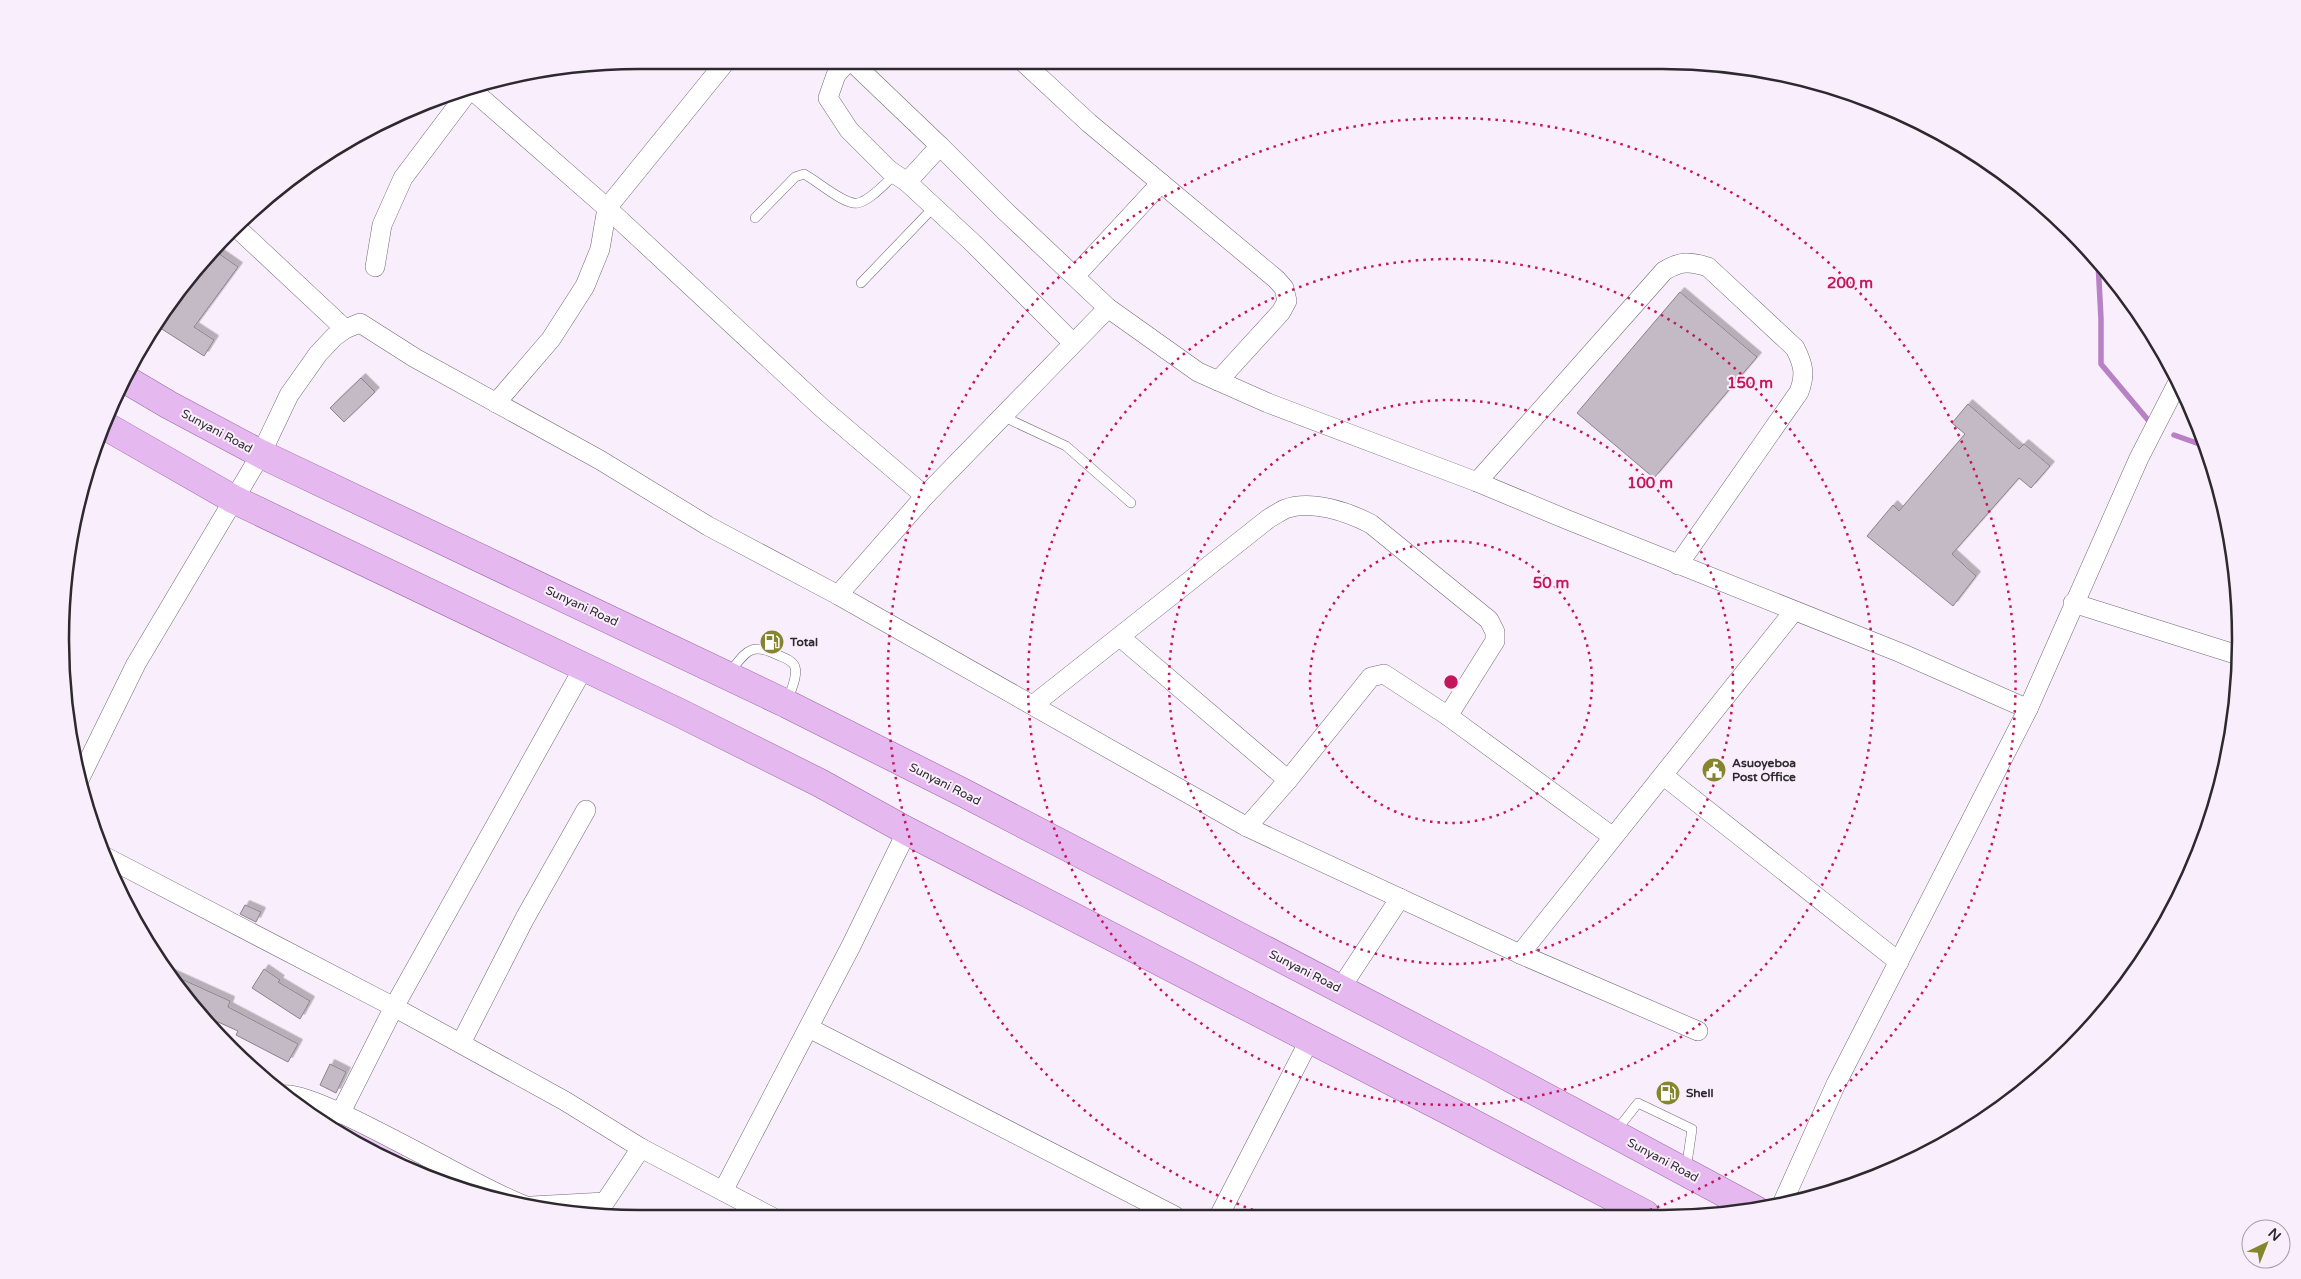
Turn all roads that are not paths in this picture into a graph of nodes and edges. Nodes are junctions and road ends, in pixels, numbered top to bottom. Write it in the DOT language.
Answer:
graph roads {
  1 [pos="720,69"];
  2 [pos="842,69"];
  3 [pos="859,69"];
  4 [pos="1031,69"];
  5 [pos="478,92"];
  6 [pos="465,96"];
  7 [pos="940,146"];
  8 [pos="901,178"];
  9 [pos="1161,183"];
  10 [pos="607,208"];
  11 [pos="933,208"];
  12 [pos="755,218"];
  13 [pos="241,231"];
  14 [pos="375,267"];
  15 [pos="1075,276"];
  16 [pos="861,282"];
  17 [pos="1108,308"];
  18 [pos="345,329"];
  19 [pos="1073,343"];
  20 [pos="1218,381"];
  21 [pos="130,382"];
  22 [pos="2174,389"];
  23 [pos="496,403"];
  24 [pos="1004,417"];
  25 [pos="109,428"];
  26 [pos="261,454"];
  27 [pos="1477,482"];
  28 [pos="925,496"];
  29 [pos="233,498"];
  30 [pos="1131,503"];
  31 [pos="1678,564"];
  32 [pos="838,595"];
  33 [pos="2073,603"];
  34 [pos="1794,612"];
  35 [pos="1120,637"];
  36 [pos="2232,653"];
  37 [pos="584,667"];
  38 [pos="727,676"];
  39 [pos="787,704"];
  40 [pos="1034,705"];
  41 [pos="2028,709"];
  42 [pos="1448,716"];
  43 [pos="84,770"];
  44 [pos="1664,776"];
  45 [pos="1288,780"];
  46 [pos="586,810"];
  47 [pos="1247,827"];
  48 [pos="907,831"];
  49 [pos="1613,837"];
  50 [pos="113,861"];
  51 [pos="1400,898"];
  52 [pos="1520,954"];
  53 [pos="1899,962"];
  54 [pos="1340,989"];
  55 [pos="394,1007"];
  56 [pos="809,1028"];
  57 [pos="1698,1031"];
  58 [pos="1310,1039"];
  59 [pos="461,1043"];
  60 [pos="299,1097"];
  61 [pos="340,1114"];
  62 [pos="1614,1134"];
  63 [pos="641,1148"];
  64 [pos="1686,1172"];
  65 [pos="723,1190"];
  66 [pos="499,1192"];
  67 [pos="1786,1196"];
  68 [pos="1744,1204"];
  69 [pos="606,1209"];
  70 [pos="759,1210"];
  71 [pos="1163,1210"];
  72 [pos="1221,1210"];
  73 [pos="1636,1210"];
  1 -- 10 [label="street"];
  2 -- 8 [label="street"];
  3 -- 7 [label="street"];
  4 -- 9 [label="street"];
  5 -- 10 [label="street"];
  6 -- 14 [label="street"];
  7 -- 8 [label="street"];
  7 -- 15 [label="street"];
  8 -- 11 [label="street"];
  8 -- 12 [label="lane"];
  9 -- 15 [label="street"];
  9 -- 20 [label="street"];
  10 -- 23 [label="street"];
  10 -- 28 [label="street"];
  11 -- 16 [label="lane"];
  11 -- 19 [label="street"];
  13 -- 18 [label="street"];
  15 -- 17 [label="street"];
  17 -- 19 [label="street"];
  17 -- 20 [label="street"];
  18 -- 23 [label="street"];
  18 -- 26 [label="street"];
  19 -- 24 [label="street"];
  20 -- 27 [label="street"];
  21 -- 26 [label="main road, Sunyani Road"];
  22 -- 33 [label="street"];
  23 -- 32 [label="street"];
  24 -- 28 [label="street"];
  24 -- 30 [label="lane"];
  25 -- 29 [label="main road"];
  26 -- 29 [label="street"];
  26 -- 38 [label="main road, Sunyani Road"];
  27 -- 31 [label="street"];
  27 -- 31 [label="street"];
  28 -- 32 [label="street"];
  29 -- 37 [label="main road"];
  29 -- 43 [label="street"];
  31 -- 34 [label="street"];
  32 -- 40 [label="street"];
  33 -- 36 [label="street"];
  33 -- 41 [label="street"];
  34 -- 41 [label="street"];
  34 -- 44 [label="street"];
  35 -- 40 [label="street"];
  35 -- 42 [label="street"];
  35 -- 45 [label="street"];
  37 -- 48 [label="main road"];
  37 -- 55 [label="street"];
  38 -- 39 [label="main road, Sunyani Road"];
  38 -- 39 [label="lane"];
  39 -- 54 [label="main road, Sunyani Road"];
  40 -- 47 [label="street"];
  41 -- 53 [label="street"];
  42 -- 45 [label="street"];
  42 -- 49 [label="street"];
  44 -- 49 [label="street"];
  44 -- 53 [label="street"];
  45 -- 47 [label="street"];
  46 -- 59 [label="street"];
  47 -- 51 [label="street"];
  48 -- 56 [label="street"];
  48 -- 58 [label="main road"];
  49 -- 52 [label="street"];
  50 -- 55 [label="street"];
  51 -- 52 [label="street"];
  51 -- 54 [label="street"];
  52 -- 57 [label="street"];
  53 -- 67 [label="street"];
  54 -- 62 [label="main road, Sunyani Road"];
  55 -- 59 [label="street"];
  55 -- 61 [label="street"];
  56 -- 65 [label="street"];
  56 -- 71 [label="street"];
  58 -- 72 [label="street"];
  58 -- 73 [label="main road"];
  59 -- 63 [label="street"];
  60 -- 61 [label="street"];
  61 -- 66 [label="street"];
  62 -- 64 [label="main road, Sunyani Road"];
  62 -- 64 [label="lane"];
  63 -- 65 [label="street"];
  63 -- 69 [label="street"];
  64 -- 68 [label="main road, Sunyani Road"];
  65 -- 70 [label="street"];
}
